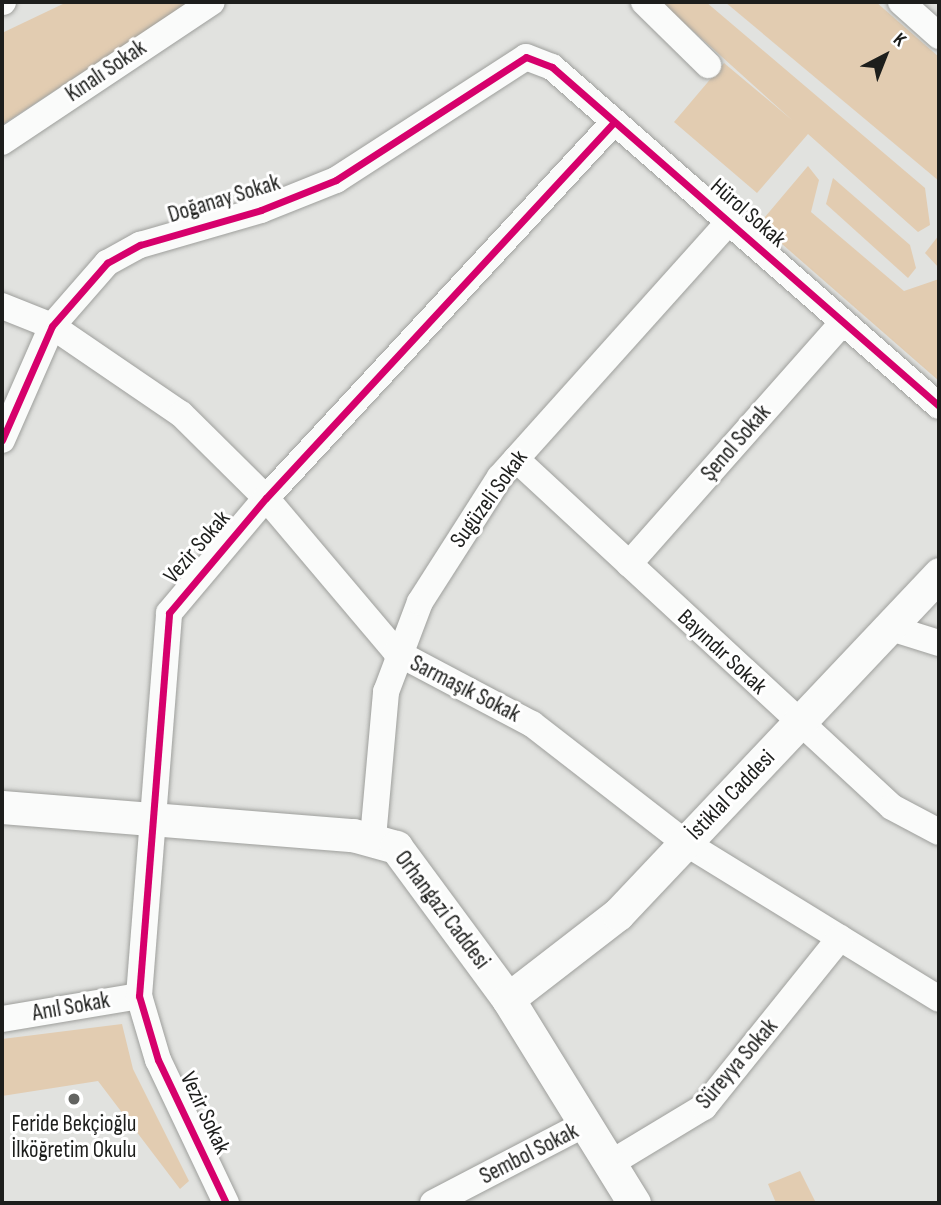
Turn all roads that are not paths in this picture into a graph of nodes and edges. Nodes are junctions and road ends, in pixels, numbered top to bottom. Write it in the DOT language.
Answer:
graph roads {
  1 [pos="212,2"];
  2 [pos="644,2"];
  3 [pos="913,5"];
  4 [pos="939,36"];
  5 [pos="526,57"];
  6 [pos="708,65"];
  7 [pos="614,122"];
  8 [pos="2,142"];
  9 [pos="729,222"];
  10 [pos="2,306"];
  11 [pos="843,322"];
  12 [pos="52,327"];
  13 [pos="939,406"];
  14 [pos="2,440"];
  15 [pos="516,459"];
  16 [pos="266,498"];
  17 [pos="629,564"];
  18 [pos="939,575"];
  19 [pos="891,628"];
  20 [pos="939,643"];
  21 [pos="396,653"];
  22 [pos="799,725"];
  23 [pos="2,807"];
  24 [pos="154,821"];
  25 [pos="939,832"];
  26 [pos="373,838"];
  27 [pos="684,842"];
  28 [pos="840,939"];
  29 [pos="139,996"];
  30 [pos="508,999"];
  31 [pos="939,999"];
  32 [pos="2,1019"];
  33 [pos="587,1124"];
  34 [pos="611,1163"];
  35 [pos="226,1203"];
  36 [pos="433,1203"];
  37 [pos="634,1203"];
  1 -- 8 [label="street, Kınalı Sokak"];
  2 -- 6 [label="street"];
  3 -- 4 [label="street"];
  5 -- 7 [label="street, Hürol Sokak"];
  5 -- 12 [label="street, Doğanay Sokak"];
  7 -- 9 [label="street, Hürol Sokak"];
  7 -- 16 [label="street, Vezir Sokak"];
  9 -- 11 [label="street, Hürol Sokak"];
  9 -- 15 [label="street, Sugüzeli Sokak"];
  10 -- 12 [label="street, Sarmaşık Sokak"];
  11 -- 13 [label="street, Hürol Sokak"];
  11 -- 17 [label="street, Şenol Sokak"];
  12 -- 14 [label="street, Doğanay Sokak"];
  12 -- 16 [label="street, Sarmaşık Sokak"];
  15 -- 17 [label="street, Bayındır Sokak"];
  15 -- 21 [label="street, Sugüzeli Sokak"];
  16 -- 21 [label="street, Sarmaşık Sokak"];
  16 -- 24 [label="street, Vezir Sokak"];
  17 -- 22 [label="street, Bayındır Sokak"];
  18 -- 19 [label="street, İstiklal Caddesi"];
  19 -- 20 [label="street"];
  19 -- 22 [label="street, İstiklal Caddesi"];
  21 -- 26 [label="street, Sugüzeli Sokak"];
  21 -- 27 [label="street, Sarmaşık Sokak"];
  22 -- 25 [label="street, Bayındır Sokak"];
  22 -- 27 [label="street, İstiklal Caddesi"];
  23 -- 24 [label="street, Orhangazi Caddesi"];
  24 -- 26 [label="street, Orhangazi Caddesi"];
  24 -- 29 [label="street, Vezir Sokak"];
  26 -- 30 [label="street, Orhangazi Caddesi"];
  27 -- 28 [label="street, Sarmaşık Sokak"];
  27 -- 30 [label="street, İstiklal Caddesi"];
  28 -- 31 [label="street, Sarmaşık Sokak"];
  28 -- 34 [label="street, Süreyya Sokak"];
  29 -- 32 [label="street, Anıl Sokak"];
  29 -- 35 [label="street, Vezir Sokak"];
  30 -- 33 [label="street, Orhangazi Caddesi"];
  33 -- 34 [label="street, Orhangazi Caddesi"];
  33 -- 36 [label="street, Sembol Sokak"];
  34 -- 37 [label="street, Orhangazi Caddesi"];
}
